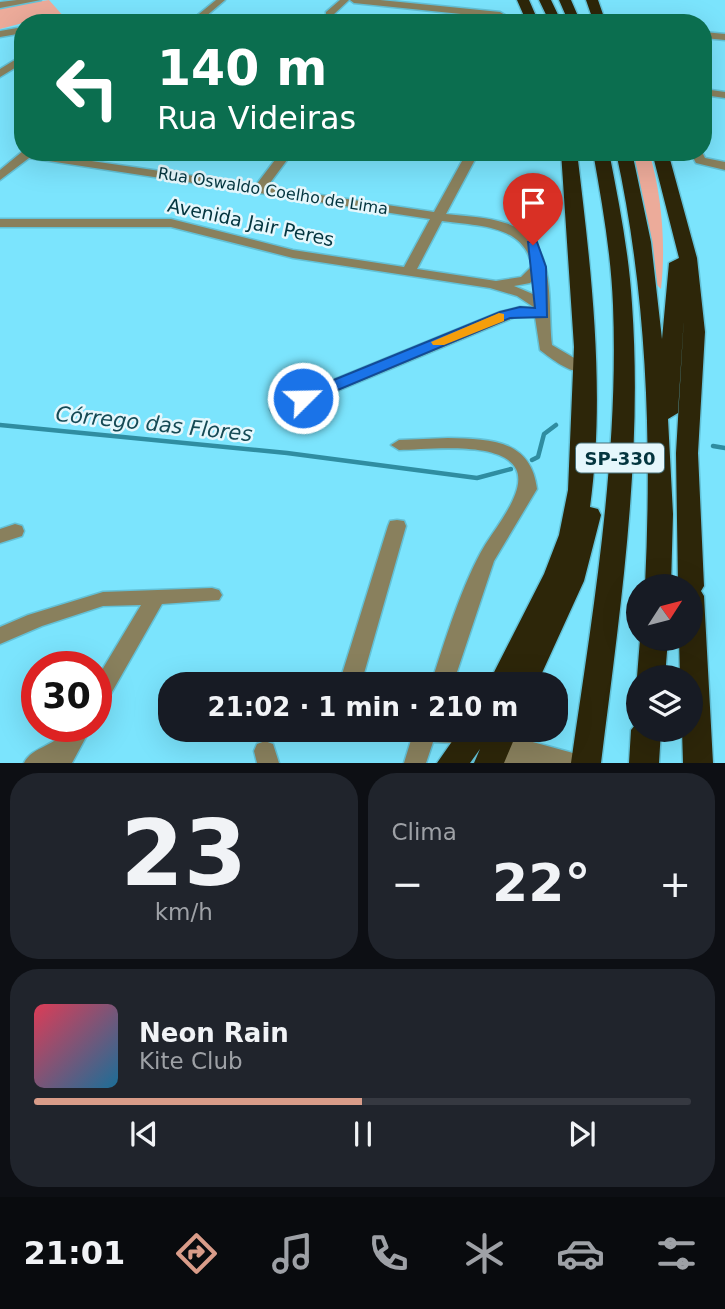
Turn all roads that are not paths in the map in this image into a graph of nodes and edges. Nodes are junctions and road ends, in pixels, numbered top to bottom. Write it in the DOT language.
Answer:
graph roads {
  1 [pos="37,0"];
  2 [pos="221,0"];
  3 [pos="345,0"];
  4 [pos="354,0"];
  5 [pos="467,0"];
  6 [pos="0,5"];
  7 [pos="469,12"];
  8 [pos="203,14"];
  9 [pos="330,14"];
  10 [pos="478,14"];
  11 [pos="18,161"];
  12 [pos="79,161"];
  13 [pos="280,161"];
  14 [pos="468,161"];
  15 [pos="570,161"];
  16 [pos="602,161"];
  17 [pos="626,161"];
  18 [pos="663,161"];
  19 [pos="700,161"];
  20 [pos="725,166"];
  21 [pos="0,176"];
  22 [pos="671,183"];
  23 [pos="258,189"];
  24 [pos="436,215"];
  25 [pos="0,223"];
  26 [pos="15,224"];
  27 [pos="0,238"];
  28 [pos="539,267"];
  29 [pos="409,270"];
  30 [pos="492,284"];
  31 [pos="542,310"];
  32 [pos="585,369"];
  33 [pos="278,409"];
  34 [pos="399,445"];
  35 [pos="661,463"];
  36 [pos="397,526"];
  37 [pos="658,574"];
  38 [pos="691,574"];
  39 [pos="212,595"];
  40 [pos="156,597"];
  41 [pos="0,636"];
  42 [pos="693,651"];
  43 [pos="354,672"];
  44 [pos="446,672"];
  45 [pos="508,672"];
  46 [pos="529,672"];
  47 [pos="112,673"];
  48 [pos="422,742"];
  49 [pos="645,742"];
  50 [pos="490,743"];
  51 [pos="71,745"];
  52 [pos="35,763"];
  53 [pos="415,763"];
  54 [pos="452,763"];
  55 [pos="573,763"];
  56 [pos="586,763"];
  57 [pos="644,763"];
  58 [pos="698,763"];
  1 -- 6 [label="street"];
  2 -- 8 [label="street"];
  3 -- 9 [label="street"];
  4 -- 7 [label="street"];
  5 -- 7 [label="street"];
  7 -- 10 [label="street"];
  11 -- 21 [label="street"];
  12 -- 23 [label="street, Rua Oswaldo Coelho de Lima"];
  13 -- 23 [label="street"];
  14 -- 24 [label="street"];
  15 -- 32 [label="highway"];
  16 -- 56 [label="highway, SP-330"];
  17 -- 35 [label="highway, SP-330"];
  18 -- 22 [label="highway"];
  19 -- 20 [label="street"];
  22 -- 35 [label="highway"];
  22 -- 38 [label="highway"];
  23 -- 24 [label="street, Rua Oswaldo Coelho de Lima"];
  24 -- 28 [label="street, Rua Oswaldo Coelho de Lima"];
  24 -- 29 [label="street"];
  25 -- 26 [label="street, Avenida Jair Peres"];
  26 -- 27 [label="street"];
  26 -- 29 [label="street, Avenida Jair Peres"];
  28 -- 30 [label="street, Avenida Jair Peres"];
  28 -- 31 [label="street"];
  29 -- 30 [label="street, Avenida Jair Peres"];
  30 -- 31 [label="street, Avenida Jair Peres"];
  31 -- 32 [label="street"];
  31 -- 33 [label="street"];
  32 -- 45 [label="highway"];
  32 -- 46 [label="highway"];
  34 -- 44 [label="street"];
  35 -- 37 [label="highway, SP-330"];
  36 -- 43 [label="street"];
  39 -- 40 [label="street"];
  40 -- 41 [label="street"];
  40 -- 47 [label="street"];
  42 -- 58 [label="highway"];
  48 -- 53 [label="street"];
  49 -- 57 [label="highway"];
  50 -- 54 [label="highway"];
  50 -- 55 [label="street"];
  51 -- 52 [label="street"];
}
